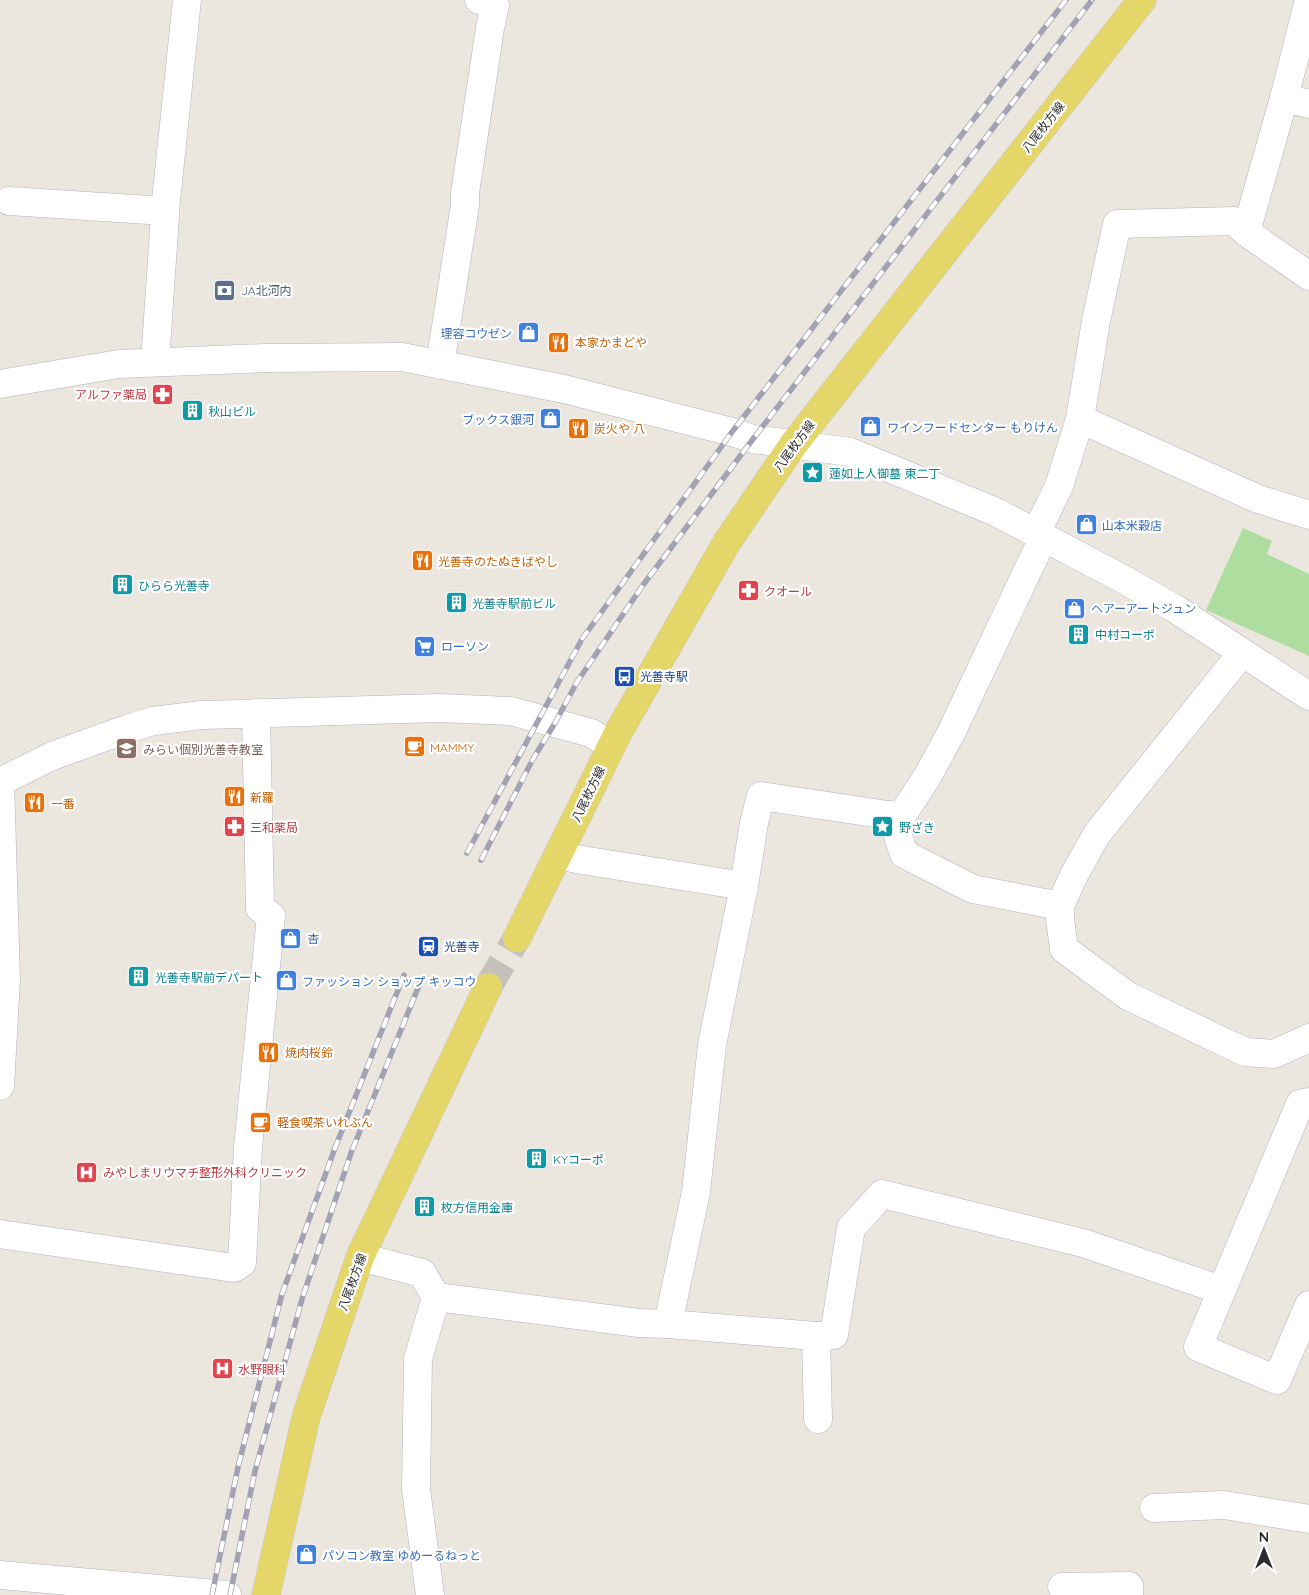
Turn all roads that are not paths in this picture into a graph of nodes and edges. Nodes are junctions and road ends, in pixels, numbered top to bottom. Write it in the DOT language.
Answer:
graph roads {
  1 [pos="187,0"];
  2 [pos="479,0"];
  3 [pos="1142,0"];
  4 [pos="1309,0"];
  5 [pos="1297,101"];
  6 [pos="9,201"];
  7 [pos="165,211"];
  8 [pos="1246,232"];
  9 [pos="1309,276"];
  10 [pos="155,362"];
  11 [pos="440,365"];
  12 [pos="0,384"];
  13 [pos="1080,420"];
  14 [pos="793,446"];
  15 [pos="1309,515"];
  16 [pos="1036,543"];
  17 [pos="1242,653"];
  18 [pos="1309,696"];
  19 [pos="256,713"];
  20 [pos="611,746"];
  21 [pos="0,781"];
  22 [pos="890,815"];
  23 [pos="559,854"];
  24 [pos="744,886"];
  25 [pos="1060,906"];
  26 [pos="517,938"];
  27 [pos="488,987"];
  28 [pos="1309,1038"];
  29 [pos="0,1086"];
  30 [pos="1309,1102"];
  31 [pos="0,1234"];
  32 [pos="360,1257"];
  33 [pos="1221,1290"];
  34 [pos="436,1296"];
  35 [pos="1309,1305"];
  36 [pos="668,1324"];
  37 [pos="816,1336"];
  38 [pos="818,1419"];
  39 [pos="1154,1508"];
  40 [pos="1309,1519"];
  41 [pos="0,1575"];
  42 [pos="1062,1587"];
  43 [pos="227,1595"];
  44 [pos="266,1595"];
  45 [pos="430,1595"];
  46 [pos="1129,1595"];
  1 -- 7 [label="street"];
  2 -- 11 [label="street"];
  3 -- 14 [label="main road, 八尾枚方線"];
  4 -- 5 [label="street"];
  5 -- 8 [label="street"];
  6 -- 7 [label="street"];
  7 -- 10 [label="street"];
  8 -- 9 [label="street"];
  8 -- 13 [label="street"];
  10 -- 11 [label="street"];
  10 -- 12 [label="street"];
  11 -- 14 [label="street"];
  13 -- 15 [label="street"];
  13 -- 16 [label="street"];
  14 -- 16 [label="street"];
  14 -- 20 [label="main road, 八尾枚方線"];
  16 -- 17 [label="street"];
  16 -- 22 [label="street"];
  17 -- 18 [label="street"];
  17 -- 25 [label="street"];
  19 -- 20 [label="street"];
  19 -- 21 [label="street"];
  19 -- 31 [label="street"];
  20 -- 23 [label="main road, 八尾枚方線"];
  21 -- 29 [label="street"];
  22 -- 24 [label="street"];
  22 -- 25 [label="street"];
  23 -- 24 [label="street"];
  23 -- 26 [label="main road, 八尾枚方線"];
  24 -- 36 [label="street"];
  25 -- 28 [label="street"];
  27 -- 32 [label="main road, 八尾枚方線"];
  30 -- 33 [label="street"];
  32 -- 34 [label="street"];
  32 -- 44 [label="main road, 八尾枚方線"];
  33 -- 35 [label="street"];
  33 -- 37 [label="street"];
  34 -- 36 [label="street"];
  34 -- 45 [label="street"];
  36 -- 37 [label="street"];
  37 -- 38 [label="street"];
  39 -- 40 [label="street"];
  41 -- 43 [label="street"];
  42 -- 46 [label="street"];
}
